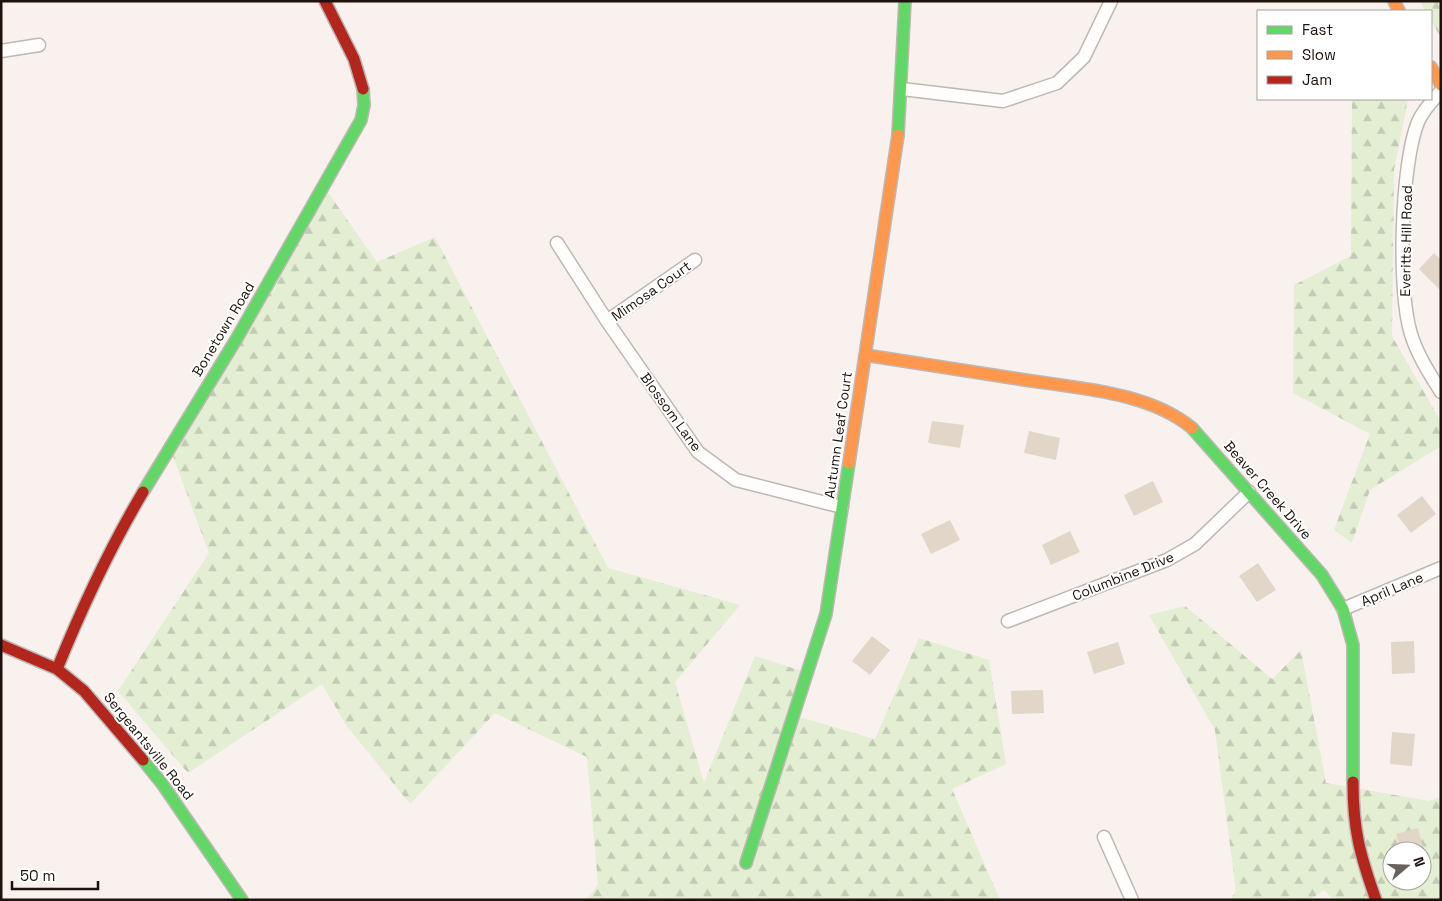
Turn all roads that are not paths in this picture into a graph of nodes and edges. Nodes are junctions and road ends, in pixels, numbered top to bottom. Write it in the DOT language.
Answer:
graph roads {
  1 [pos="325,1"];
  2 [pos="905,1"];
  3 [pos="1111,1"];
  4 [pos="39,46"];
  5 [pos="1,51"];
  6 [pos="1432,69"];
  7 [pos="1441,85"];
  8 [pos="902,89"];
  9 [pos="1441,91"];
  10 [pos="557,243"];
  11 [pos="695,260"];
  12 [pos="607,321"];
  13 [pos="865,355"];
  14 [pos="1441,392"];
  15 [pos="1249,492"];
  16 [pos="842,506"];
  17 [pos="1441,568"];
  18 [pos="1343,609"];
  19 [pos="1008,621"];
  20 [pos="1,645"];
  21 [pos="57,669"];
  22 [pos="1104,837"];
  23 [pos="746,863"];
  24 [pos="242,900"];
  25 [pos="1132,900"];
  26 [pos="1376,900"];
  1 -- 21 [label="street, Bonetown Road"];
  2 -- 8 [label="street, Autumn Leaf Court"];
  3 -- 8 [label="street"];
  4 -- 5 [label="street"];
  6 -- 7 [label="street"];
  8 -- 13 [label="street, Autumn Leaf Court"];
  9 -- 14 [label="street, Everitts Hill Road"];
  10 -- 12 [label="street, Blossom Lane"];
  11 -- 12 [label="street, Mimosa Court"];
  12 -- 16 [label="street, Blossom Lane"];
  13 -- 15 [label="street, Beaver Creek Drive"];
  13 -- 16 [label="street, Autumn Leaf Court"];
  15 -- 18 [label="street, Beaver Creek Drive"];
  15 -- 19 [label="street, Columbine Drive"];
  16 -- 23 [label="street, Autumn Leaf Court"];
  17 -- 18 [label="street, April Lane"];
  18 -- 26 [label="street, Beaver Creek Drive"];
  20 -- 21 [label="street, Sergeantsville Road"];
  21 -- 24 [label="street, Sergeantsville Road"];
  22 -- 25 [label="street"];
}
